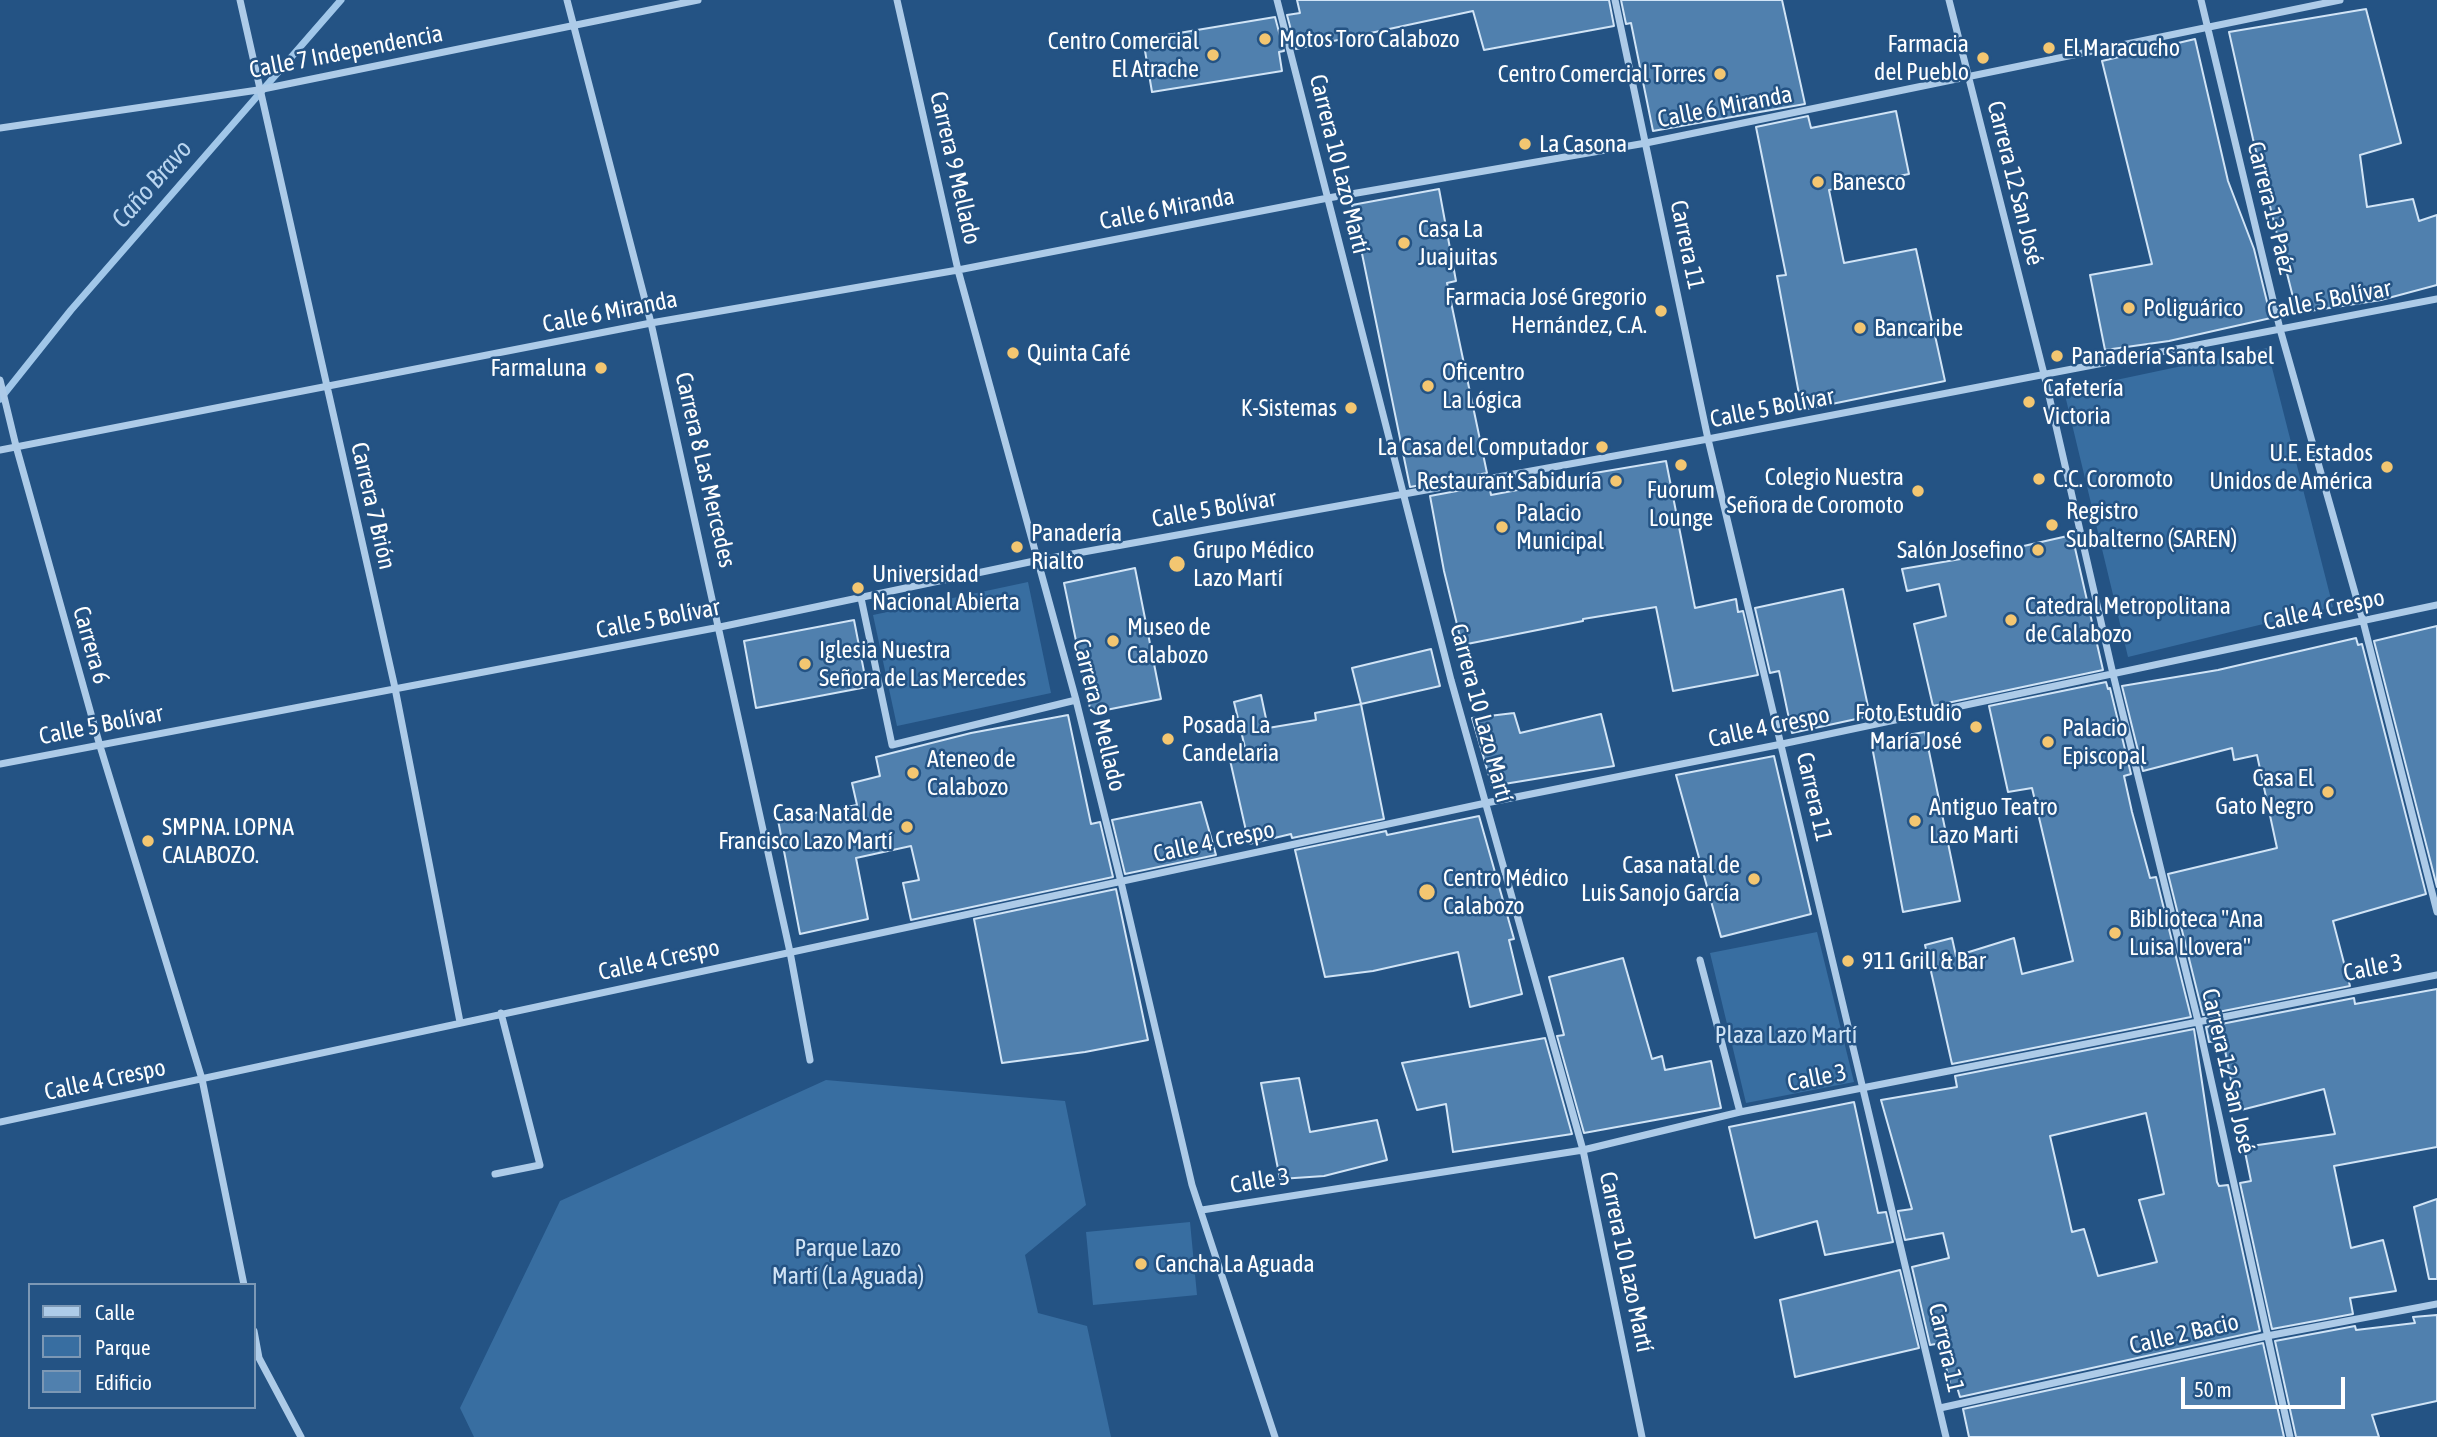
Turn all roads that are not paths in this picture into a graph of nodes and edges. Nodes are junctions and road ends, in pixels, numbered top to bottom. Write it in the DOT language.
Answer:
graph roads {
  1 [pos="240,0"];
  2 [pos="567,0"];
  3 [pos="698,0"];
  4 [pos="897,0"];
  5 [pos="1276,0"];
  6 [pos="1615,0"];
  7 [pos="1949,0"];
  8 [pos="2201,0"];
  9 [pos="2340,0"];
  10 [pos="574,26"];
  11 [pos="2208,26"];
  12 [pos="1968,78"];
  13 [pos="258,90"];
  14 [pos="0,128"];
  15 [pos="1646,143"];
  16 [pos="1328,198"];
  17 [pos="958,270"];
  18 [pos="2437,299"];
  19 [pos="652,323"];
  20 [pos="2280,328"];
  21 [pos="2044,374"];
  22 [pos="0,380"];
  23 [pos="326,385"];
  24 [pos="1709,439"];
  25 [pos="16,446"];
  26 [pos="0,450"];
  27 [pos="1403,493"];
  28 [pos="1039,560"];
  29 [pos="861,598"];
  30 [pos="2437,606"];
  31 [pos="2363,621"];
  32 [pos="720,627"];
  33 [pos="2113,674"];
  34 [pos="395,688"];
  35 [pos="1076,700"];
  36 [pos="1782,744"];
  37 [pos="100,746"];
  38 [pos="0,764"];
  39 [pos="1486,803"];
  40 [pos="1121,882"];
  41 [pos="2437,912"];
  42 [pos="790,952"];
  43 [pos="1700,960"];
  44 [pos="2437,975"];
  45 [pos="501,1013"];
  46 [pos="2198,1021"];
  47 [pos="460,1022"];
  48 [pos="810,1060"];
  49 [pos="202,1079"];
  50 [pos="1864,1089"];
  51 [pos="1740,1112"];
  52 [pos="0,1122"];
  53 [pos="1583,1150"];
  54 [pos="495,1174"];
  55 [pos="1202,1210"];
  56 [pos="244,1283"];
  57 [pos="2437,1304"];
  58 [pos="2267,1336"];
  59 [pos="256,1342"];
  60 [pos="1940,1408"];
  61 [pos="301,1437"];
  62 [pos="1275,1437"];
  63 [pos="1642,1437"];
  64 [pos="1946,1437"];
  65 [pos="2290,1437"];
  1 -- 13 [label="street, Carrera 7 Brión"];
  2 -- 10 [label="street, Carrera 8 Las Mercedes"];
  3 -- 10 [label="street, Calle 7 Independencia"];
  4 -- 17 [label="street, Carrera 9 Mellado"];
  5 -- 16 [label="street, Carrera 10 Lazo Martí"];
  6 -- 15 [label="street, Carrera 11"];
  7 -- 12 [label="street, Carrera 12 San José"];
  8 -- 11 [label="street, Carrera 13 Paéz"];
  9 -- 11 [label="street, Calle 6 Miranda"];
  10 -- 13 [label="street, Calle 7 Independencia"];
  10 -- 19 [label="street, Carrera 8 Las Mercedes"];
  11 -- 12 [label="street, Calle 6 Miranda"];
  11 -- 20 [label="street, Carrera 13 Paéz"];
  12 -- 15 [label="street, Calle 6 Miranda"];
  12 -- 21 [label="street, Carrera 12 San José"];
  13 -- 14 [label="street, Calle 7 Independencia"];
  13 -- 23 [label="street, Carrera 7 Brión"];
  15 -- 16 [label="street, Calle 6 Miranda"];
  15 -- 24 [label="street, Carrera 11"];
  16 -- 17 [label="street, Calle 6 Miranda"];
  16 -- 27 [label="street, Carrera 10 Lazo Martí"];
  17 -- 19 [label="street, Calle 6 Miranda"];
  17 -- 28 [label="street, Carrera 9 Mellado"];
  18 -- 20 [label="street, Calle 5 Bolívar"];
  19 -- 23 [label="street, Calle 6 Miranda"];
  19 -- 32 [label="street, Carrera 8 Las Mercedes"];
  20 -- 21 [label="street, Calle 5 Bolívar"];
  20 -- 31 [label="street, Carrera 13 Paéz"];
  21 -- 24 [label="street, Calle 5 Bolívar"];
  21 -- 33 [label="street, Carrera 12 San José"];
  22 -- 25 [label="street, Carrera 6"];
  23 -- 25 [label="street, Calle 6 Miranda"];
  23 -- 34 [label="street, Carrera 7 Brión"];
  24 -- 27 [label="street, Calle 5 Bolívar"];
  24 -- 36 [label="street, Carrera 11"];
  25 -- 26 [label="street, Calle 6 Miranda"];
  25 -- 37 [label="street, Carrera 6"];
  27 -- 28 [label="street, Calle 5 Bolívar"];
  27 -- 39 [label="street, Carrera 10 Lazo Martí"];
  28 -- 29 [label="street, Calle 5 Bolívar"];
  28 -- 35 [label="street, Carrera 9 Mellado"];
  29 -- 32 [label="street, Calle 5 Bolívar"];
  29 -- 35 [label="street"];
  30 -- 31 [label="street, Calle 4 Crespo"];
  31 -- 33 [label="street, Calle 4 Crespo"];
  31 -- 41 [label="street, Carrera 13 Paéz"];
  32 -- 34 [label="street, Calle 5 Bolívar"];
  32 -- 42 [label="street, Carrera 8 Las Mercedes"];
  33 -- 36 [label="street, Calle 4 Crespo"];
  33 -- 46 [label="street, Carrera 12 San José"];
  34 -- 37 [label="street, Calle 5 Bolívar"];
  34 -- 47 [label="street, Carrera 7 Brión"];
  35 -- 40 [label="street, Carrera 9 Mellado"];
  36 -- 39 [label="street, Calle 4 Crespo"];
  36 -- 50 [label="street, Carrera 11"];
  37 -- 38 [label="street, Calle 5 Bolívar"];
  37 -- 49 [label="street, Carrera 6"];
  39 -- 40 [label="street, Calle 4 Crespo"];
  39 -- 53 [label="street, Carrera 10 Lazo Martí"];
  40 -- 42 [label="street, Calle 4 Crespo"];
  40 -- 55 [label="street, Carrera 9 Mellado"];
  42 -- 45 [label="street, Calle 4 Crespo"];
  42 -- 48 [label="street, Carrera 8 Las Mercedes"];
  43 -- 51 [label="street"];
  44 -- 46 [label="street, Calle 3"];
  45 -- 47 [label="street, Calle 4 Crespo"];
  45 -- 54 [label="street"];
  46 -- 50 [label="street, Calle 3"];
  46 -- 58 [label="street, Carrera 12 San José"];
  47 -- 49 [label="street, Calle 4 Crespo"];
  49 -- 52 [label="street, Calle 4 Crespo"];
  49 -- 56 [label="street, Carrera 6"];
  50 -- 51 [label="street, Calle 3"];
  50 -- 60 [label="street, Carrera 11"];
  51 -- 53 [label="street, Calle 3"];
  53 -- 55 [label="street, Calle 3"];
  53 -- 63 [label="street, Carrera 10 Lazo Martí"];
  55 -- 62 [label="street, Carrera 9 Mellado"];
  57 -- 58 [label="street, Calle 2 Bacio"];
  58 -- 60 [label="street, Calle 2 Bacio"];
  58 -- 65 [label="street, Carrera 12 San José"];
  59 -- 61 [label="street"];
  60 -- 64 [label="street, Carrera 11"];
}
